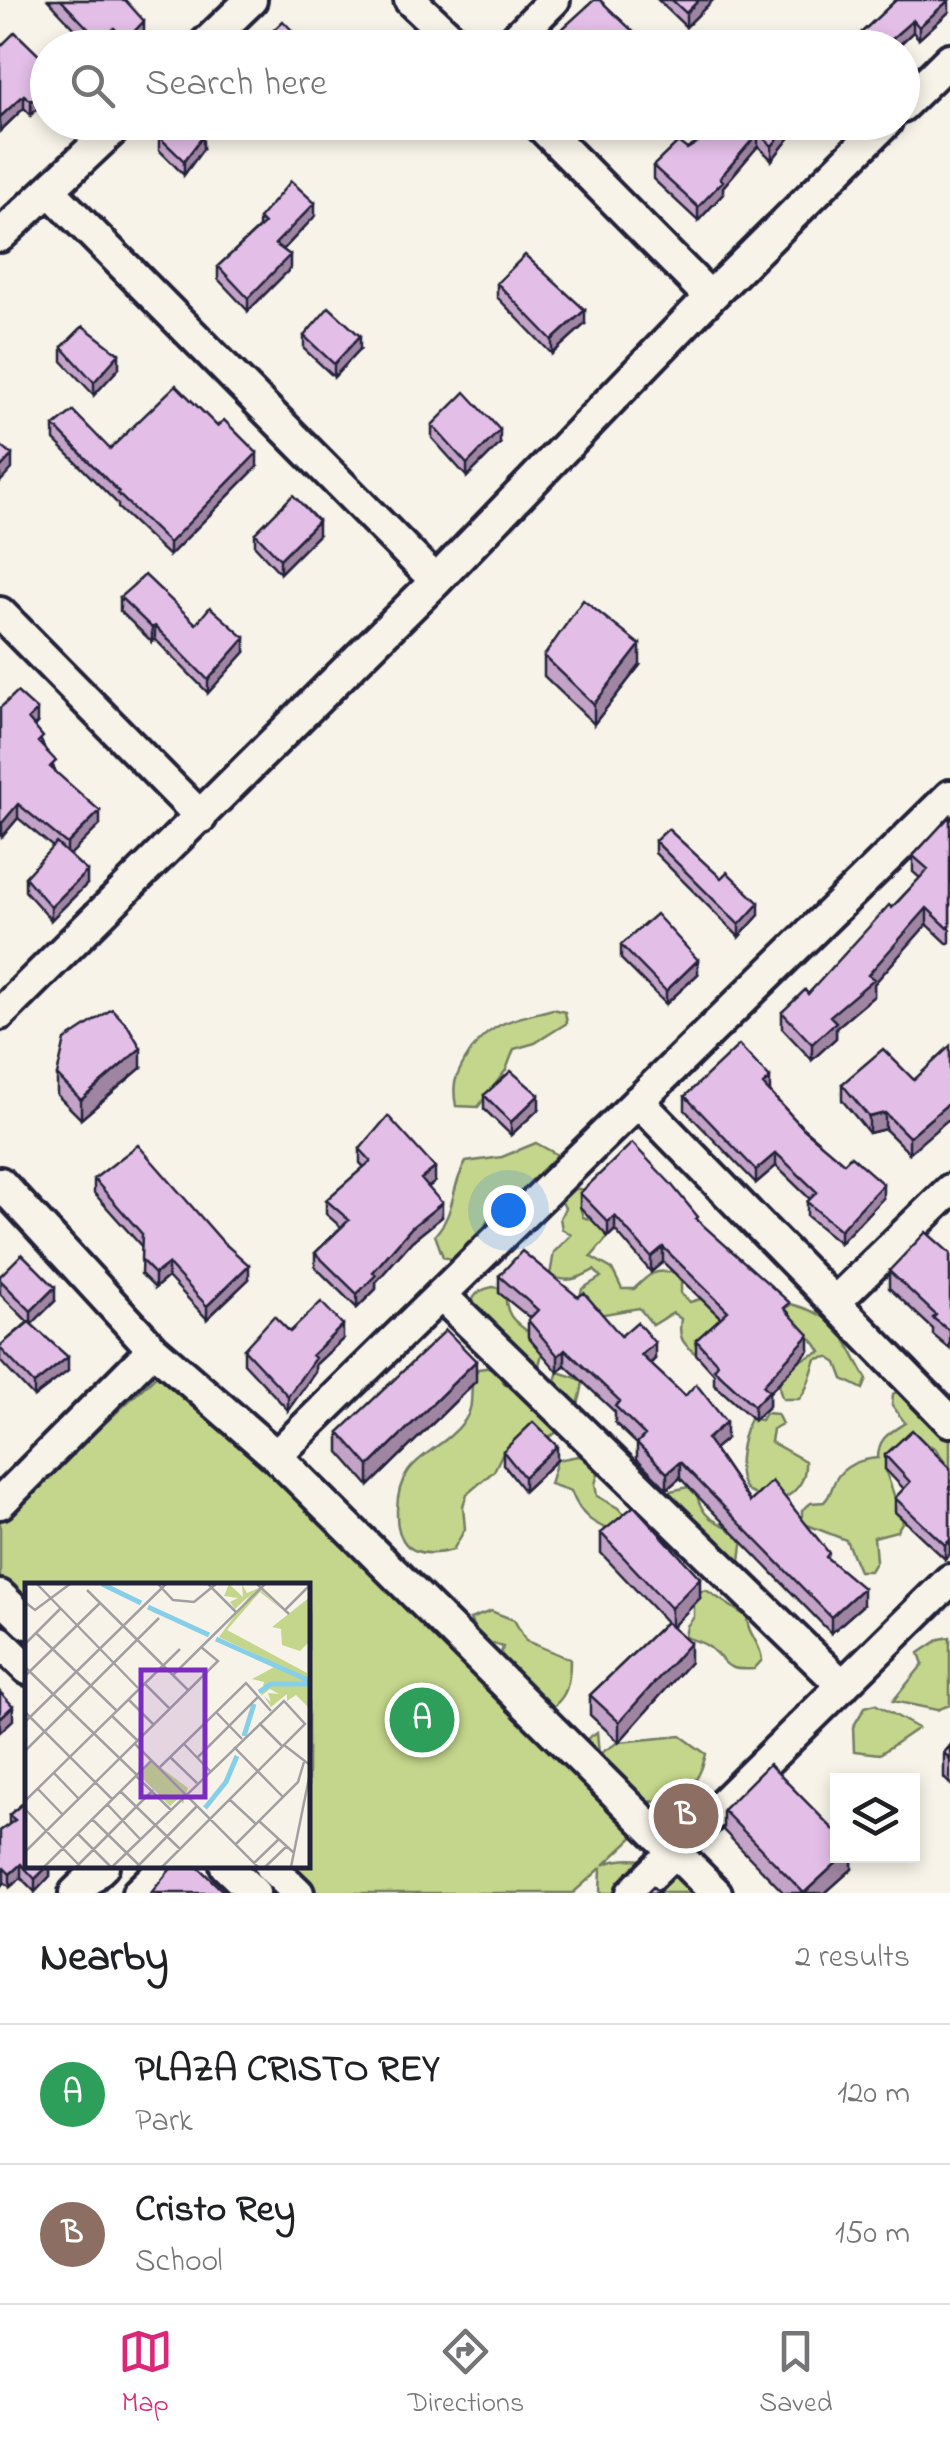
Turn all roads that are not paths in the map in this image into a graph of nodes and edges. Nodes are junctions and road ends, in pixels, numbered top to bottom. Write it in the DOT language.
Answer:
graph roads {
  1 [pos="252,0"];
  2 [pos="410,0"];
  3 [pos="554,0"];
  4 [pos="220,30"];
  5 [pos="442,30"];
  6 [pos="524,30"];
  7 [pos="950,59"];
  8 [pos="920,88"];
  9 [pos="102,140"];
  10 [pos="554,140"];
  11 [pos="868,140"];
  12 [pos="49,190"];
  13 [pos="0,236"];
  14 [pos="710,297"];
  15 [pos="436,581"];
  16 [pos="0,613"];
  17 [pos="950,796"];
  18 [pos="201,817"];
  19 [pos="0,1014"];
  20 [pos="638,1101"];
  21 [pos="0,1183"];
  22 [pos="950,1190"];
  23 [pos="441,1296"];
  24 [pos="835,1302"];
  25 [pos="153,1348"];
  26 [pos="950,1421"];
  27 [pos="276,1456"];
  28 [pos="0,1503"];
  29 [pos="950,1580"];
  30 [pos="0,1596"];
  31 [pos="25,1621"];
  32 [pos="0,1642"];
  33 [pos="25,1666"];
  34 [pos="842,1686"];
  35 [pos="674,1851"];
  36 [pos="101,1868"];
  37 [pos="164,1868"];
  38 [pos="228,1868"];
  39 [pos="272,1868"];
  40 [pos="75,1893"];
  41 [pos="138,1893"];
  42 [pos="254,1893"];
  43 [pos="298,1893"];
  44 [pos="632,1893"];
  45 [pos="716,1893"];
  1 -- 4 [label="street"];
  2 -- 5 [label="street"];
  3 -- 6 [label="street"];
  7 -- 8 [label="street"];
  9 -- 12 [label="street"];
  10 -- 14 [label="street"];
  11 -- 14 [label="street"];
  12 -- 13 [label="street"];
  12 -- 15 [label="street"];
  14 -- 15 [label="street"];
  15 -- 18 [label="street"];
  16 -- 18 [label="street"];
  17 -- 20 [label="street"];
  18 -- 19 [label="street"];
  20 -- 23 [label="street"];
  20 -- 24 [label="street"];
  21 -- 25 [label="street"];
  22 -- 24 [label="street"];
  23 -- 27 [label="street"];
  23 -- 34 [label="street"];
  24 -- 26 [label="street"];
  25 -- 27 [label="street"];
  25 -- 28 [label="street"];
  27 -- 35 [label="street"];
  29 -- 34 [label="street"];
  30 -- 31 [label="street"];
  32 -- 33 [label="street"];
  34 -- 35 [label="street"];
  35 -- 44 [label="street"];
  35 -- 45 [label="street"];
  36 -- 40 [label="street"];
  37 -- 41 [label="street"];
  38 -- 42 [label="street"];
  39 -- 43 [label="street"];
}
